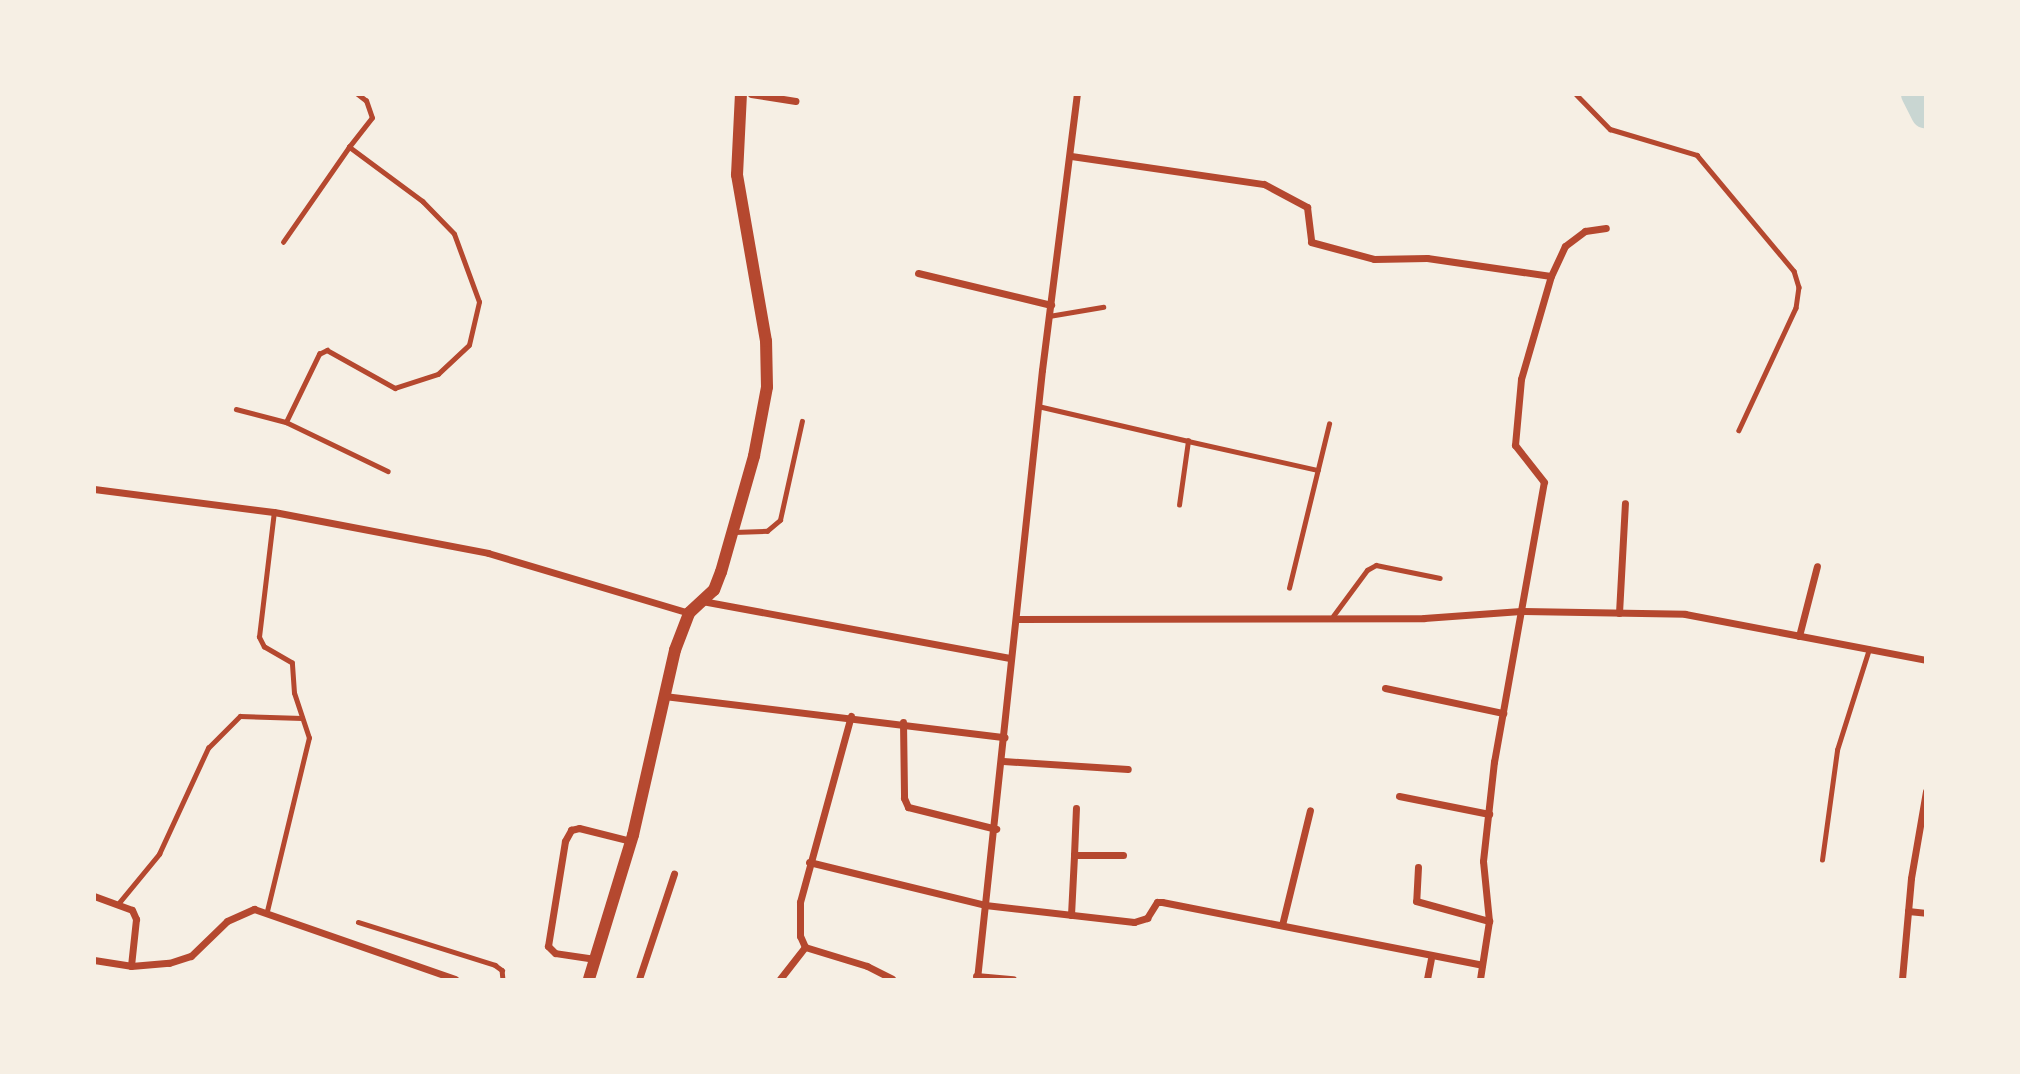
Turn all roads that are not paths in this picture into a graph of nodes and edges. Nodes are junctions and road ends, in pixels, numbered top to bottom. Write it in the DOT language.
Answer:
graph roads {
  1 [pos="357,94"];
  2 [pos="741,94"];
  3 [pos="751,94"];
  4 [pos="1077,94"];
  5 [pos="1576,94"];
  6 [pos="795,101"];
  7 [pos="349,147"];
  8 [pos="1070,156"];
  9 [pos="1606,228"];
  10 [pos="283,242"];
  11 [pos="918,274"];
  12 [pos="1551,276"];
  13 [pos="1051,305"];
  14 [pos="1103,307"];
  15 [pos="1049,316"];
  16 [pos="1038,406"];
  17 [pos="236,409"];
  18 [pos="802,421"];
  19 [pos="286,422"];
  20 [pos="1329,424"];
  21 [pos="1739,430"];
  22 [pos="1188,441"];
  23 [pos="1318,470"];
  24 [pos="388,471"];
  25 [pos="94,489"];
  26 [pos="1625,503"];
  27 [pos="1179,505"];
  28 [pos="274,512"];
  29 [pos="733,531"];
  30 [pos="1817,566"];
  31 [pos="1440,578"];
  32 [pos="1289,588"];
  33 [pos="702,601"];
  34 [pos="1521,611"];
  35 [pos="1619,613"];
  36 [pos="689,614"];
  37 [pos="1332,615"];
  38 [pos="1016,619"];
  39 [pos="1799,636"];
  40 [pos="1869,649"];
  41 [pos="1010,658"];
  42 [pos="1926,660"];
  43 [pos="1385,688"];
  44 [pos="664,696"];
  45 [pos="1503,713"];
  46 [pos="851,716"];
  47 [pos="302,718"];
  48 [pos="902,722"];
  49 [pos="1005,737"];
  50 [pos="1003,761"];
  51 [pos="1128,769"];
  52 [pos="1926,791"];
  53 [pos="1399,796"];
  54 [pos="1076,808"];
  55 [pos="1310,810"];
  56 [pos="1489,814"];
  57 [pos="996,829"];
  58 [pos="631,841"];
  59 [pos="1074,855"];
  60 [pos="1122,855"];
  61 [pos="1822,860"];
  62 [pos="809,862"];
  63 [pos="1418,867"];
  64 [pos="674,874"];
  65 [pos="94,896"];
  66 [pos="117,905"];
  67 [pos="985,905"];
  68 [pos="267,911"];
  69 [pos="1908,911"];
  70 [pos="1926,914"];
  71 [pos="1072,915"];
  72 [pos="1489,921"];
  73 [pos="358,922"];
  74 [pos="1282,925"];
  75 [pos="805,947"];
  76 [pos="596,959"];
  77 [pos="1431,959"];
  78 [pos="94,960"];
  79 [pos="1482,965"];
  80 [pos="131,966"];
  81 [pos="976,978"];
  82 [pos="455,979"];
  83 [pos="503,979"];
  84 [pos="589,979"];
  85 [pos="639,979"];
  86 [pos="780,979"];
  87 [pos="892,979"];
  88 [pos="1013,979"];
  89 [pos="1427,979"];
  90 [pos="1479,979"];
  91 [pos="1902,979"];
  1 -- 7 [label="lane"];
  2 -- 29 [label="main road"];
  3 -- 6 [label="street"];
  4 -- 8 [label="street"];
  5 -- 21 [label="lane"];
  7 -- 10 [label="lane"];
  7 -- 19 [label="lane"];
  8 -- 12 [label="street"];
  8 -- 13 [label="street"];
  9 -- 12 [label="street"];
  11 -- 13 [label="street"];
  12 -- 34 [label="street"];
  13 -- 15 [label="street"];
  14 -- 15 [label="lane"];
  15 -- 16 [label="street"];
  16 -- 22 [label="lane"];
  16 -- 38 [label="street"];
  17 -- 19 [label="lane"];
  18 -- 29 [label="lane"];
  19 -- 24 [label="lane"];
  20 -- 23 [label="lane"];
  22 -- 23 [label="lane"];
  22 -- 27 [label="lane"];
  23 -- 32 [label="lane"];
  25 -- 28 [label="street"];
  26 -- 35 [label="street"];
  28 -- 36 [label="street"];
  28 -- 47 [label="lane"];
  29 -- 33 [label="main road"];
  30 -- 39 [label="street"];
  31 -- 37 [label="lane"];
  33 -- 36 [label="main road"];
  33 -- 41 [label="street"];
  34 -- 35 [label="street"];
  34 -- 37 [label="street"];
  34 -- 45 [label="street"];
  35 -- 39 [label="street"];
  36 -- 44 [label="main road"];
  37 -- 38 [label="street"];
  38 -- 41 [label="street"];
  39 -- 40 [label="street"];
  40 -- 42 [label="street"];
  40 -- 61 [label="lane"];
  41 -- 49 [label="street"];
  43 -- 45 [label="street"];
  44 -- 46 [label="street"];
  44 -- 58 [label="main road"];
  45 -- 56 [label="street"];
  46 -- 48 [label="street"];
  46 -- 62 [label="street"];
  47 -- 66 [label="lane"];
  47 -- 68 [label="lane"];
  48 -- 49 [label="street"];
  48 -- 57 [label="street"];
  49 -- 50 [label="street"];
  50 -- 51 [label="street"];
  50 -- 57 [label="street"];
  52 -- 69 [label="street"];
  53 -- 56 [label="street"];
  54 -- 59 [label="street"];
  55 -- 74 [label="street"];
  56 -- 72 [label="street"];
  57 -- 67 [label="street"];
  58 -- 76 [label="main road"];
  58 -- 76 [label="street"];
  59 -- 60 [label="street"];
  59 -- 71 [label="street"];
  62 -- 67 [label="street"];
  62 -- 75 [label="street"];
  63 -- 72 [label="street"];
  64 -- 85 [label="street"];
  65 -- 66 [label="street"];
  66 -- 80 [label="street"];
  67 -- 71 [label="street"];
  67 -- 81 [label="street"];
  68 -- 80 [label="street"];
  68 -- 82 [label="street"];
  69 -- 70 [label="street"];
  69 -- 91 [label="street"];
  71 -- 74 [label="street"];
  72 -- 79 [label="street"];
  73 -- 83 [label="lane"];
  74 -- 79 [label="street"];
  75 -- 86 [label="street"];
  75 -- 87 [label="street"];
  76 -- 84 [label="main road"];
  77 -- 89 [label="street"];
  78 -- 80 [label="street"];
  79 -- 90 [label="street"];
  81 -- 88 [label="street"];
}
